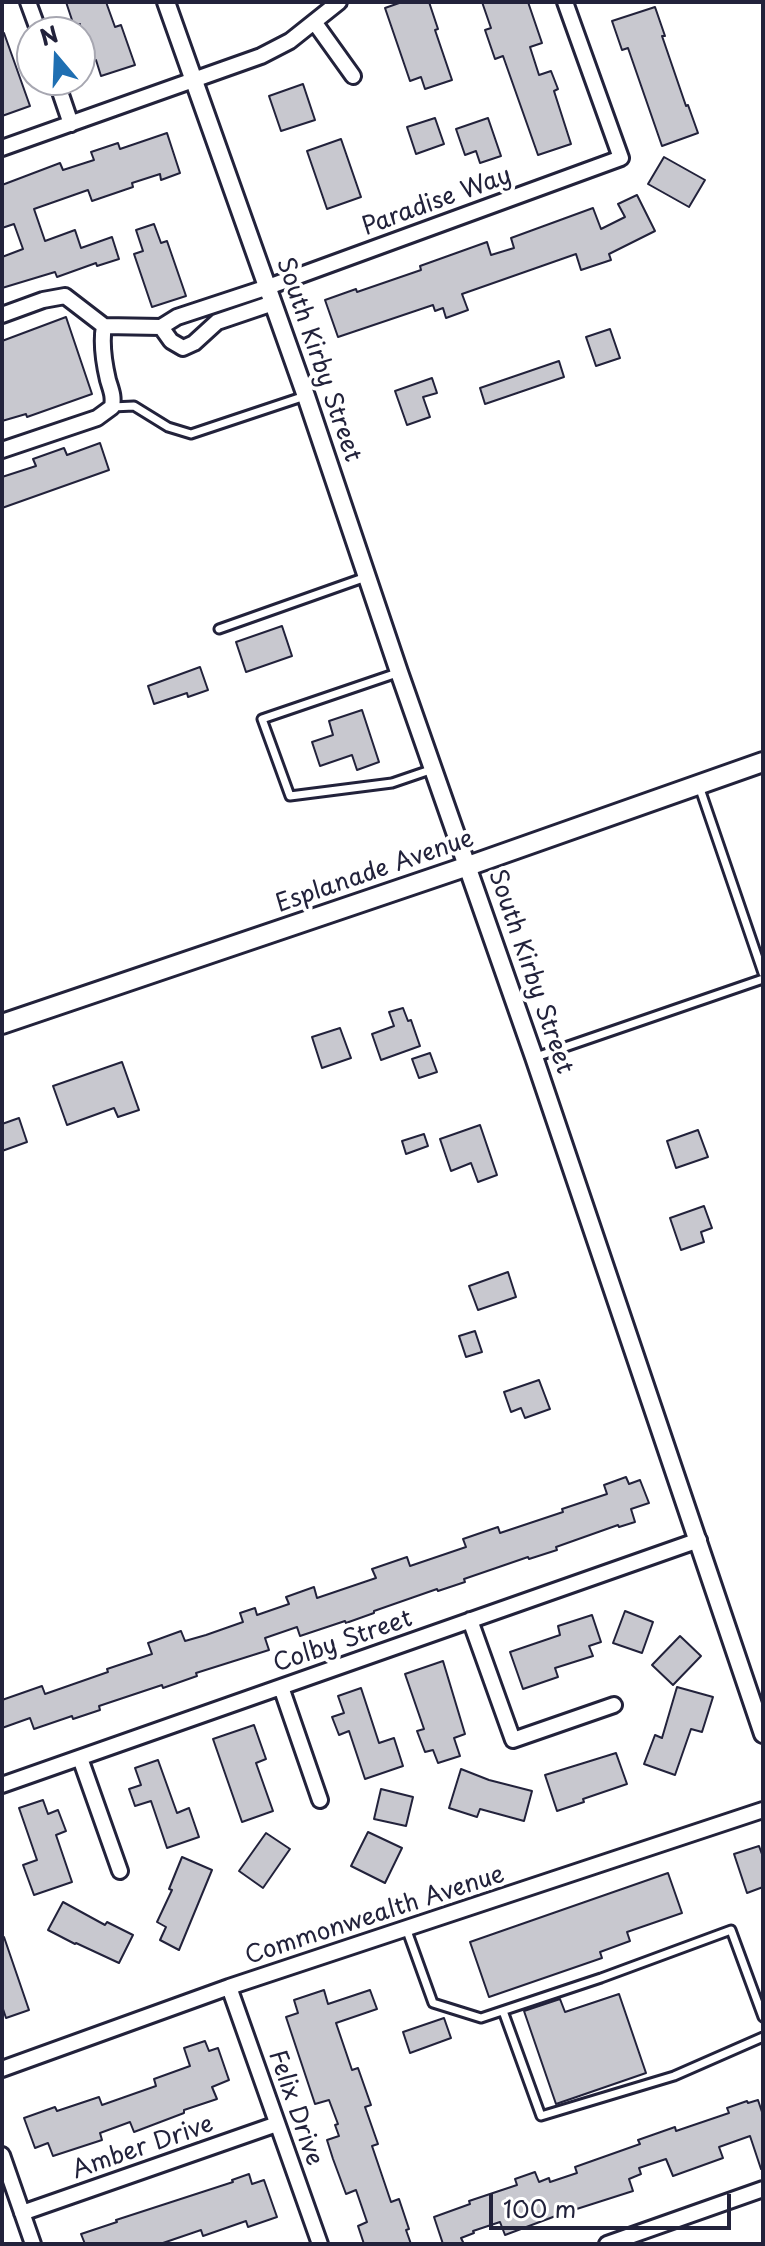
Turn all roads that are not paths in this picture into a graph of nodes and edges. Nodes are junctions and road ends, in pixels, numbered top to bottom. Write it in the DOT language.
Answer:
graph roads {
  1 [pos="166,2"];
  2 [pos="339,2"];
  3 [pos="565,2"];
  4 [pos="315,23"];
  5 [pos="353,76"];
  6 [pos="195,81"];
  7 [pos="61,96"];
  8 [pos="71,124"];
  9 [pos="2,148"];
  10 [pos="270,295"];
  11 [pos="2,315"];
  12 [pos="104,326"];
  13 [pos="161,327"];
  14 [pos="306,396"];
  15 [pos="112,407"];
  16 [pos="2,450"];
  17 [pos="366,577"];
  18 [pos="219,629"];
  19 [pos="399,672"];
  20 [pos="763,762"];
  21 [pos="433,769"];
  22 [pos="698,785"];
  23 [pos="468,866"];
  24 [pos="763,976"];
  25 [pos="2,1024"];
  26 [pos="534,1057"];
  27 [pos="699,1540"];
  28 [pos="470,1620"];
  29 [pos="281,1687"];
  30 [pos="614,1705"];
  31 [pos="763,1734"];
  32 [pos="80,1758"];
  33 [pos="2,1785"];
  34 [pos="320,1800"];
  35 [pos="763,1810"];
  36 [pos="120,1871"];
  37 [pos="406,1928"];
  38 [pos="229,1987"];
  39 [pos="503,2011"];
  40 [pos="763,2017"];
  41 [pos="763,2037"];
  42 [pos="2,2069"];
  43 [pos="277,2124"];
  44 [pos="2,2155"];
  45 [pos="763,2189"];
  46 [pos="22,2213"];
  47 [pos="33,2244"];
  48 [pos="320,2244"];
  49 [pos="607,2244"];
  1 -- 6 [label="street, South Kirby Street"];
  2 -- 4 [label="street"];
  3 -- 10 [label="street, Paradise Way"];
  4 -- 5 [label="street"];
  4 -- 6 [label="street"];
  6 -- 8 [label="street"];
  6 -- 10 [label="street, South Kirby Street"];
  7 -- 8 [label="street"];
  8 -- 9 [label="street"];
  10 -- 13 [label="street"];
  10 -- 13 [label="street"];
  10 -- 14 [label="street, South Kirby Street"];
  11 -- 12 [label="street"];
  12 -- 13 [label="street"];
  12 -- 15 [label="street"];
  14 -- 15 [label="lane"];
  14 -- 17 [label="street, South Kirby Street"];
  15 -- 16 [label="street"];
  17 -- 18 [label="lane"];
  17 -- 19 [label="street, South Kirby Street"];
  19 -- 21 [label="street, South Kirby Street"];
  19 -- 21 [label="lane"];
  20 -- 22 [label="main road, Esplanade Avenue"];
  21 -- 23 [label="street, South Kirby Street"];
  22 -- 23 [label="main road, Esplanade Avenue"];
  22 -- 24 [label="lane"];
  23 -- 25 [label="main road, Esplanade Avenue"];
  23 -- 26 [label="street, South Kirby Street"];
  24 -- 26 [label="lane"];
  26 -- 27 [label="street, South Kirby Street"];
  27 -- 28 [label="street, Colby Street"];
  27 -- 31 [label="street, South Kirby Street"];
  28 -- 29 [label="street, Colby Street"];
  28 -- 30 [label="street"];
  29 -- 32 [label="street, Colby Street"];
  29 -- 34 [label="street"];
  32 -- 33 [label="street, Colby Street"];
  32 -- 36 [label="street"];
  35 -- 37 [label="street, Commonwealth Avenue"];
  37 -- 38 [label="street, Commonwealth Avenue"];
  37 -- 39 [label="lane"];
  38 -- 42 [label="street, Commonwealth Avenue"];
  38 -- 43 [label="street, Felix Drive"];
  39 -- 40 [label="lane"];
  39 -- 41 [label="lane"];
  43 -- 46 [label="street, Amber Drive"];
  43 -- 48 [label="street, Felix Drive"];
  44 -- 46 [label="street"];
  45 -- 49 [label="street"];
  46 -- 47 [label="street"];
}
